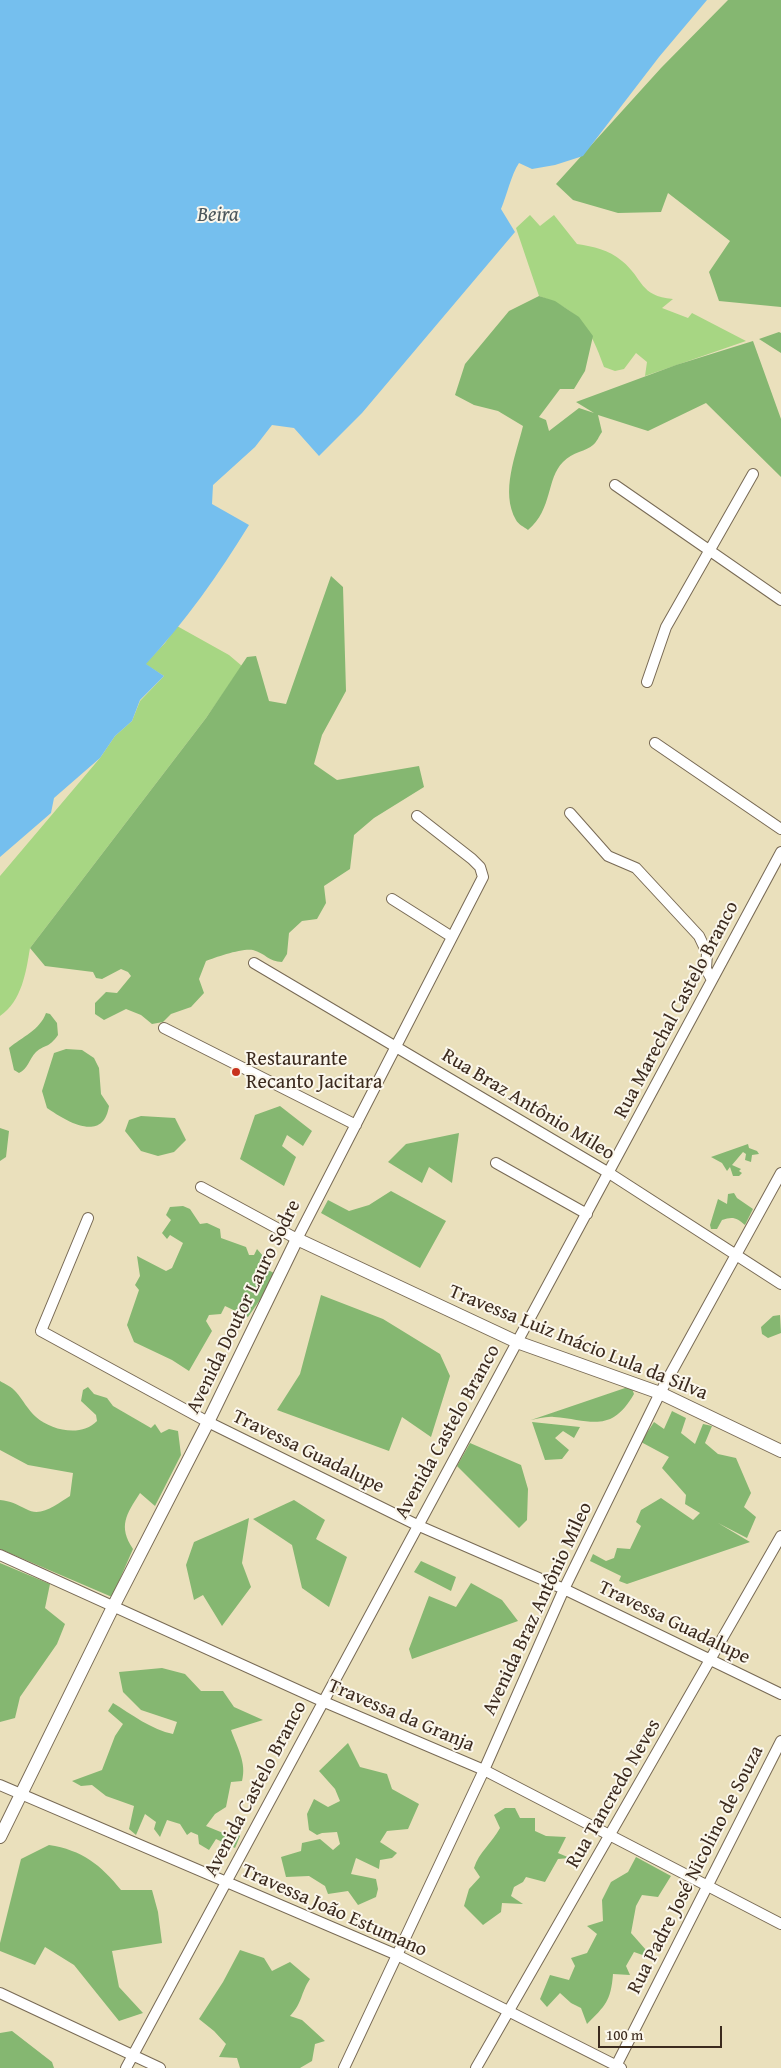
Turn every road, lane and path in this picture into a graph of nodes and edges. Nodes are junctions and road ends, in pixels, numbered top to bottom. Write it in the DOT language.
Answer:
graph roads {
  1 [pos="753,474"];
  2 [pos="615,486"];
  3 [pos="709,552"];
  4 [pos="781,600"];
  5 [pos="647,682"];
  6 [pos="655,743"];
  7 [pos="570,813"];
  8 [pos="416,816"];
  9 [pos="781,828"];
  10 [pos="781,852"];
  11 [pos="392,898"];
  12 [pos="452,937"];
  13 [pos="254,963"];
  14 [pos="712,980"];
  15 [pos="164,1028"];
  16 [pos="396,1048"];
  17 [pos="356,1125"];
  18 [pos="496,1163"];
  19 [pos="609,1173"];
  20 [pos="781,1173"];
  21 [pos="201,1187"];
  22 [pos="587,1214"];
  23 [pos="88,1218"];
  24 [pos="297,1238"];
  25 [pos="736,1257"];
  26 [pos="781,1284"];
  27 [pos="517,1342"];
  28 [pos="660,1393"];
  29 [pos="208,1422"];
  30 [pos="781,1451"];
  31 [pos="416,1525"];
  32 [pos="781,1536"];
  33 [pos="0,1555"];
  34 [pos="564,1589"];
  35 [pos="114,1605"];
  36 [pos="710,1660"];
  37 [pos="781,1694"];
  38 [pos="322,1702"];
  39 [pos="781,1741"];
  40 [pos="484,1770"];
  41 [pos="0,1785"];
  42 [pos="20,1794"];
  43 [pos="611,1834"];
  44 [pos="0,1837"];
  45 [pos="227,1882"];
  46 [pos="708,1885"];
  47 [pos="781,1924"];
  48 [pos="398,1955"];
  49 [pos="0,1993"];
  50 [pos="508,2012"];
  51 [pos="133,2055"];
  52 [pos="618,2067"];
  53 [pos="126,2068"];
  54 [pos="160,2068"];
  55 [pos="344,2068"];
  56 [pos="476,2068"];
  1 -- 3 [label="street"];
  2 -- 3 [label="street"];
  3 -- 4 [label="street"];
  3 -- 5 [label="street"];
  6 -- 9 [label="street"];
  7 -- 14 [label="street"];
  8 -- 12 [label="street, Avenida Doutor Lauro Sodre"];
  10 -- 14 [label="street, Rua Marechal Castelo Branco"];
  11 -- 12 [label="street"];
  12 -- 16 [label="street, Avenida Doutor Lauro Sodre"];
  13 -- 16 [label="street, Rua Braz Antônio Mileo"];
  14 -- 19 [label="street, Rua Marechal Castelo Branco"];
  15 -- 17 [label="street"];
  16 -- 17 [label="street, Avenida Doutor Lauro Sodre"];
  16 -- 19 [label="street, Rua Braz Antônio Mileo"];
  17 -- 24 [label="street, Avenida Doutor Lauro Sodre"];
  18 -- 22 [label="street"];
  19 -- 22 [label="street, Rua Marechal Castelo Branco"];
  19 -- 25 [label="street, Rua Braz Antônio Mileo"];
  20 -- 25 [label="street, Avenida Braz Antônio Mileo"];
  21 -- 24 [label="street, Travessa Luiz Inácio Lula da Silva"];
  22 -- 27 [label="street, Rua Marechal Castelo Branco"];
  23 -- 29 [label="street, Travessa Guadalupe"];
  24 -- 27 [label="street, Travessa Luiz Inácio Lula da Silva"];
  24 -- 29 [label="street, Avenida Doutor Lauro Sodre"];
  25 -- 26 [label="street, Rua Braz Antônio Mileo"];
  25 -- 28 [label="street, Avenida Braz Antônio Mileo"];
  27 -- 28 [label="street, Travessa Luiz Inácio Lula da Silva"];
  27 -- 31 [label="street, Avenida Castelo Branco"];
  28 -- 30 [label="street, Travessa Luiz Inácio Lula da Silva"];
  28 -- 34 [label="street, Avenida Braz Antônio Mileo"];
  29 -- 31 [label="street, Travessa Guadalupe"];
  29 -- 35 [label="street, Avenida Doutor Lauro Sodre"];
  31 -- 34 [label="street, Travessa Guadalupe"];
  31 -- 38 [label="street, Avenida Castelo Branco"];
  32 -- 36 [label="street, Rua Tancredo Neves"];
  33 -- 35 [label="street, Travessa da Granja"];
  34 -- 36 [label="street, Travessa Guadalupe"];
  34 -- 40 [label="street, Avenida Braz Antônio Mileo"];
  35 -- 38 [label="street, Travessa da Granja"];
  35 -- 42 [label="street, Avenida Doutor Lauro Sodre"];
  36 -- 37 [label="street, Travessa Guadalupe"];
  36 -- 43 [label="street, Rua Tancredo Neves"];
  38 -- 40 [label="street, Travessa da Granja"];
  38 -- 45 [label="street, Avenida Castelo Branco"];
  39 -- 46 [label="street, Rua Padre José Nicolino de Souza"];
  40 -- 43 [label="street, Travessa da Granja"];
  40 -- 48 [label="street, Avenida Braz Antônio Mileo"];
  41 -- 42 [label="street, Travessa João Estumano"];
  42 -- 44 [label="street, Avenida Doutor Lauro Sodre"];
  42 -- 45 [label="street, Travessa João Estumano"];
  43 -- 46 [label="street, Travessa da Granja"];
  43 -- 50 [label="street, Rua Tancredo Neves"];
  45 -- 48 [label="street, Travessa João Estumano"];
  45 -- 51 [label="street, Avenida Castelo Branco"];
  46 -- 47 [label="street, Travessa da Granja"];
  46 -- 52 [label="street, Rua Padre José Nicolino de Souza"];
  48 -- 50 [label="street, Travessa João Estumano"];
  48 -- 55 [label="street, Avenida Braz Antônio Mileo"];
  49 -- 51 [label="street"];
  50 -- 52 [label="street, Travessa João Estumano"];
  50 -- 56 [label="street, Rua Tancredo Neves"];
  51 -- 53 [label="street, Avenida Castelo Branco"];
  51 -- 54 [label="street"];
}
